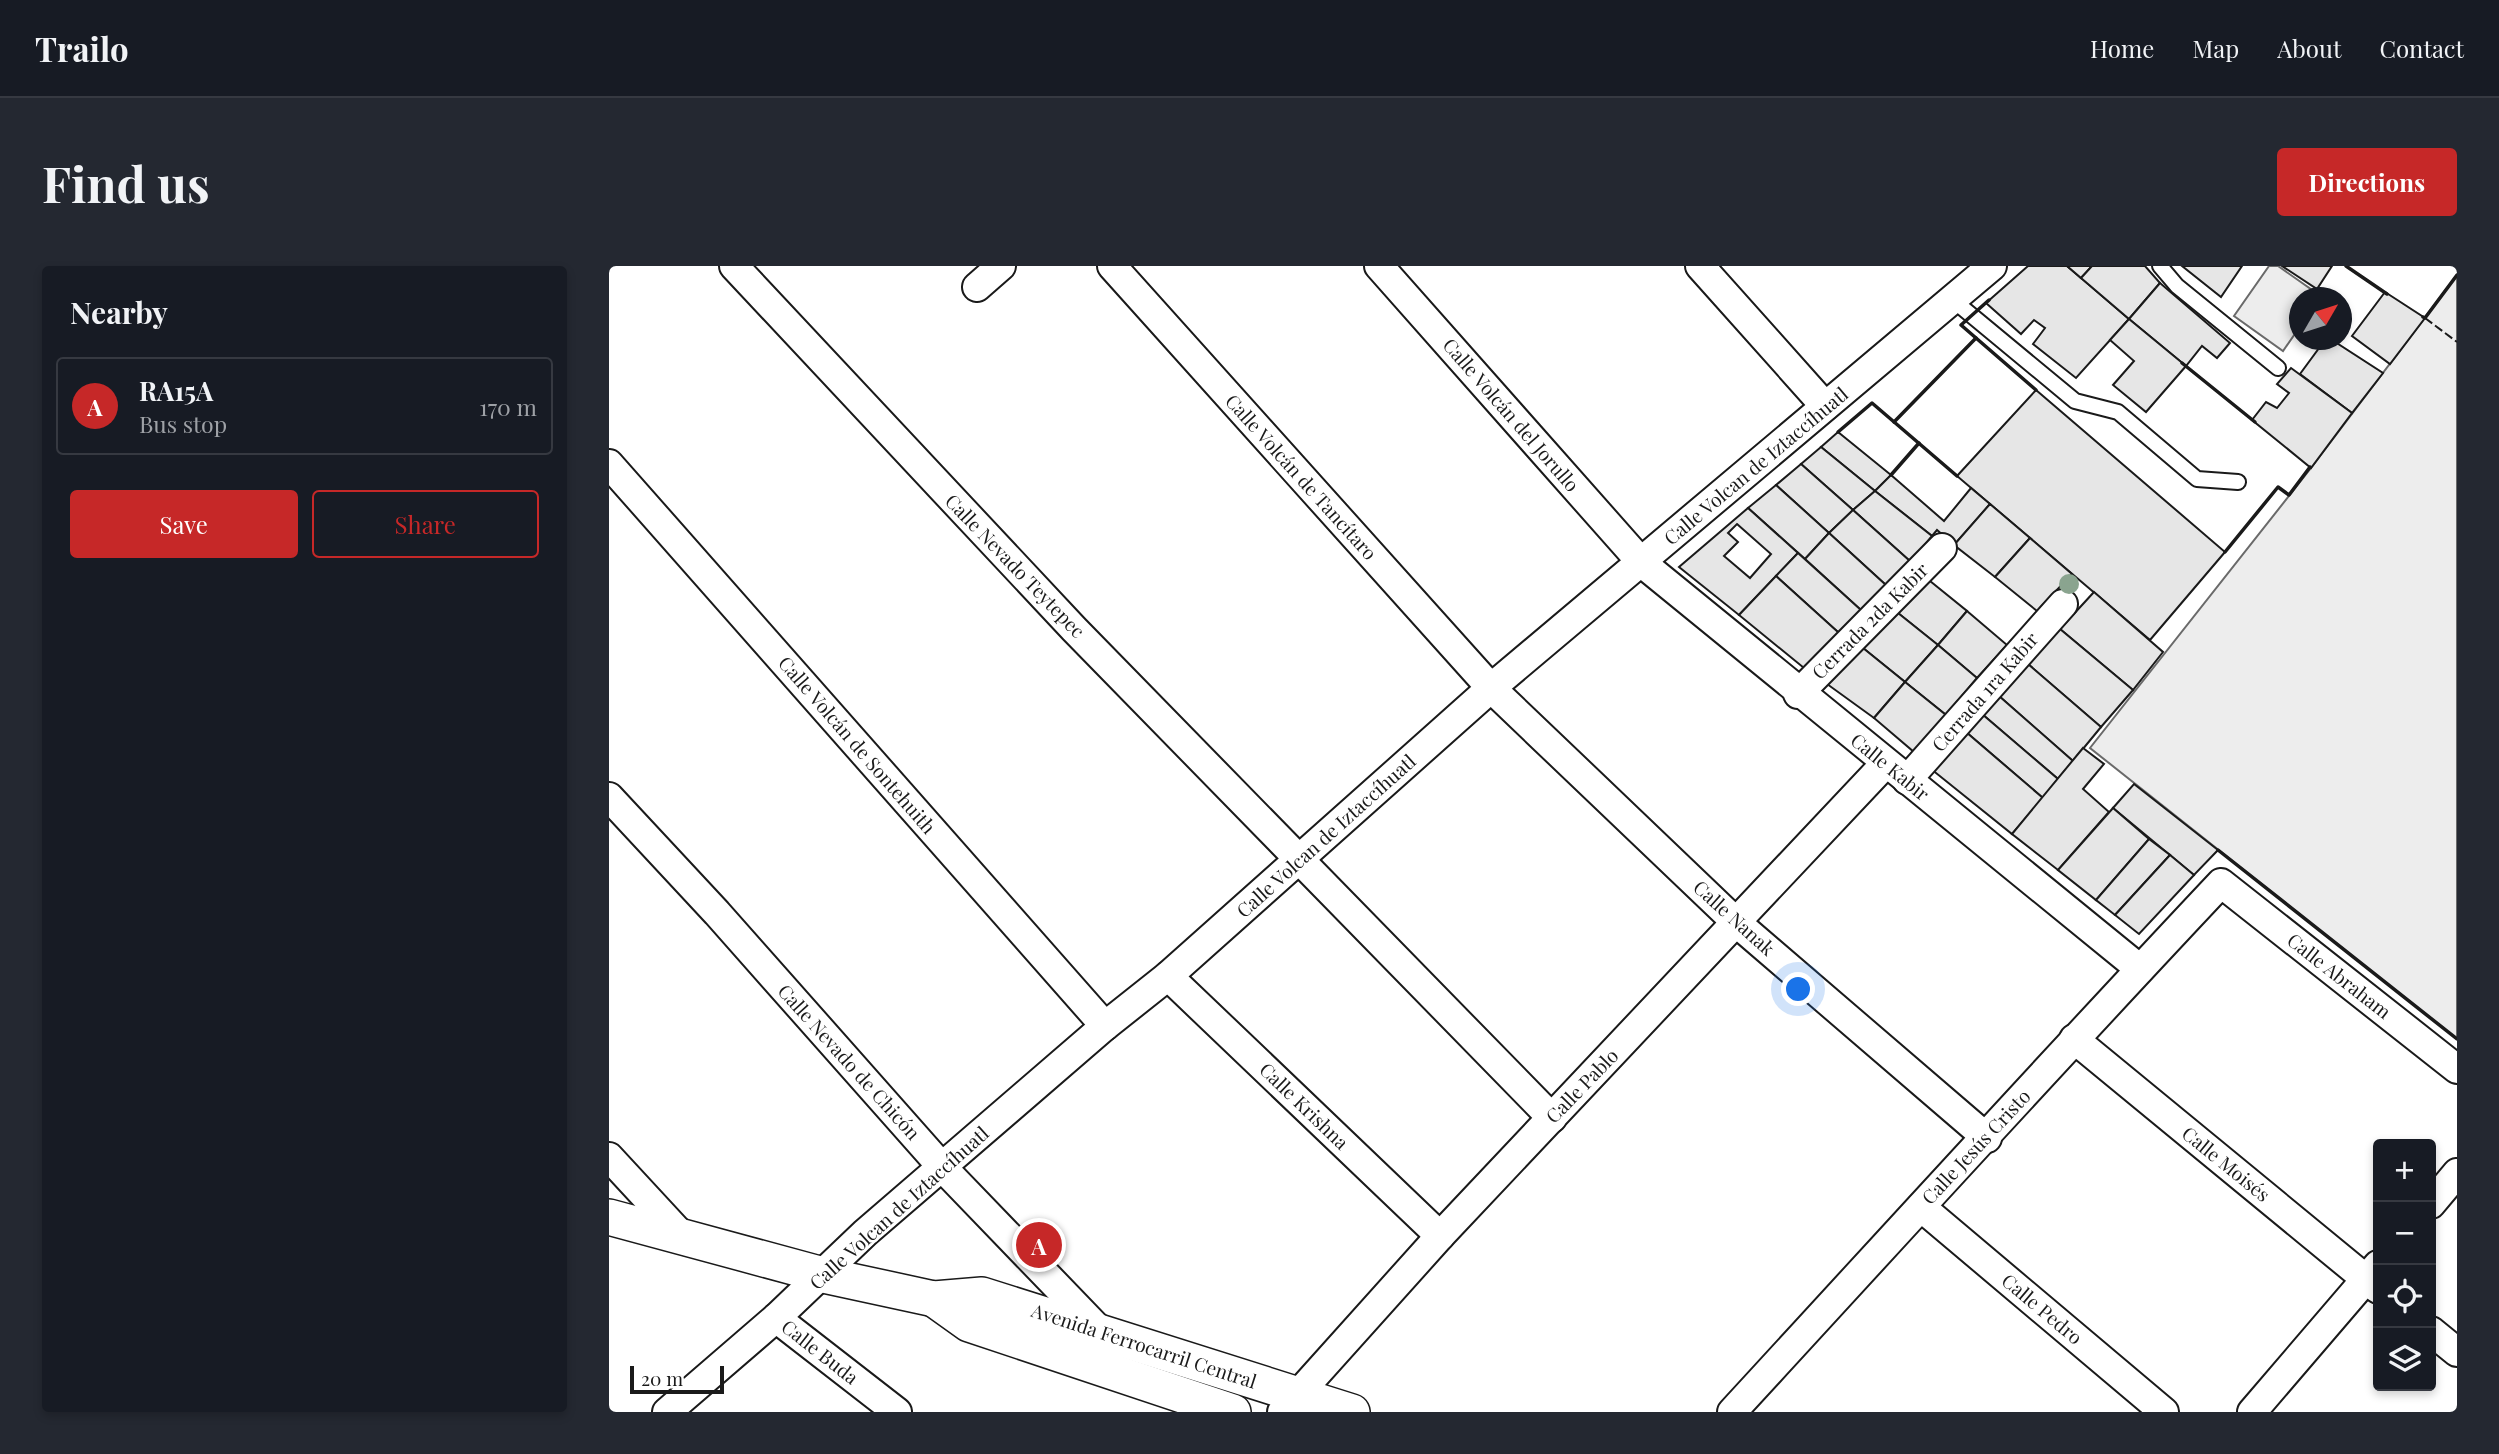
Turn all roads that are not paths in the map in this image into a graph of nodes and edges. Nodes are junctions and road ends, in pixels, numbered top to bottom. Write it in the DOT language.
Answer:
graph roads {
  1 [pos="734,266"];
  2 [pos="1001,266"];
  3 [pos="1112,266"];
  4 [pos="1379,266"];
  5 [pos="1700,266"];
  6 [pos="1992,266"];
  7 [pos="2160,266"];
  8 [pos="977,287"];
  9 [pos="1953,300"];
  10 [pos="2278,368"];
  11 [pos="1825,406"];
  12 [pos="609,464"];
  13 [pos="2238,482"];
  14 [pos="1942,548"];
  15 [pos="1642,563"];
  16 [pos="2063,604"];
  17 [pos="1491,688"];
  18 [pos="1798,694"];
  19 [pos="1897,772"];
  20 [pos="609,797"];
  21 [pos="1300,861"];
  22 [pos="2221,883"];
  23 [pos="1738,924"];
  24 [pos="2140,969"];
  25 [pos="1168,976"];
  26 [pos="1105,1026"];
  27 [pos="2074,1040"];
  28 [pos="2457,1069"];
  29 [pos="1552,1118"];
  30 [pos="1987,1138"];
  31 [pos="609,1157"];
  32 [pos="942,1167"];
  33 [pos="2457,1173"];
  34 [pos="2433,1202"];
  35 [pos="1921,1207"];
  36 [pos="609,1217"];
  37 [pos="1440,1236"];
  38 [pos="683,1237"];
  39 [pos="823,1275"];
  40 [pos="2373,1277"];
  41 [pos="2373,1279"];
  42 [pos="934,1299"];
  43 [pos="776,1318"];
  44 [pos="1100,1332"];
  45 [pos="2436,1335"];
  46 [pos="2457,1352"];
  47 [pos="1150,1384"];
  48 [pos="1290,1404"];
  49 [pos="667,1412"];
  50 [pos="897,1412"];
  51 [pos="1233,1412"];
  52 [pos="1352,1412"];
  53 [pos="1733,1412"];
  54 [pos="2164,1412"];
  55 [pos="2252,1412"];
  1 -- 21 [label="street, Calle Nevado Teytepec"];
  2 -- 8 [label="street"];
  3 -- 17 [label="street, Calle Volcán de Tancítaro"];
  4 -- 15 [label="street, Calle Volcán del Jorullo"];
  5 -- 11 [label="street"];
  6 -- 9 [label="street, Calle Volcan de Iztaccíhuatl"];
  7 -- 10 [label="lane"];
  9 -- 11 [label="street, Calle Volcan de Iztaccíhuatl"];
  9 -- 13 [label="lane"];
  11 -- 15 [label="street, Calle Volcan de Iztaccíhuatl"];
  12 -- 26 [label="street, Calle Volcán de Sontehuith"];
  14 -- 18 [label="street, Cerrada 2da Kabir"];
  15 -- 17 [label="street, Calle Volcan de Iztaccíhuatl"];
  15 -- 18 [label="street, Calle Kabir"];
  16 -- 19 [label="street, Cerrada 1ra Kabir"];
  17 -- 21 [label="street, Calle Volcan de Iztaccíhuatl"];
  17 -- 23 [label="street, Calle Nanak"];
  18 -- 19 [label="street, Calle Kabir"];
  19 -- 23 [label="street, Calle Pablo"];
  19 -- 24 [label="street, Calle Kabir"];
  20 -- 32 [label="street, Calle Nevado de Chicón"];
  21 -- 25 [label="street, Calle Volcan de Iztaccíhuatl"];
  21 -- 29 [label="street"];
  22 -- 24 [label="street, Calle Jesús Cristo"];
  22 -- 28 [label="street, Calle Abraham"];
  23 -- 29 [label="street, Calle Pablo"];
  23 -- 30 [label="street, Calle Nanak"];
  24 -- 27 [label="street, Calle Jesús Cristo"];
  25 -- 26 [label="street, Calle Volcan de Iztaccíhuatl"];
  25 -- 37 [label="street, Calle Krishna"];
  26 -- 32 [label="street, Calle Volcan de Iztaccíhuatl"];
  27 -- 30 [label="street, Calle Jesús Cristo"];
  27 -- 40 [label="street, Calle Moisés"];
  29 -- 37 [label="street, Calle Pablo"];
  30 -- 35 [label="street, Calle Jesús Cristo"];
  31 -- 38 [label="street"];
  32 -- 39 [label="street, Calle Volcan de Iztaccíhuatl"];
  32 -- 44 [label="street, Calle Nevado de Chicón"];
  33 -- 34 [label="street"];
  35 -- 53 [label="street, Calle Jesús Cristo"];
  35 -- 54 [label="street, Calle Pedro"];
  36 -- 38 [label="street, Avenida Ferrocarril Central"];
  37 -- 48 [label="street, Calle Pablo"];
  38 -- 39 [label="street, Avenida Ferrocarril Central"];
  39 -- 42 [label="street, Avenida Ferrocarril Central"];
  39 -- 43 [label="street, Calle Volcan de Iztaccíhuatl"];
  41 -- 55 [label="street"];
  42 -- 44 [label="street, Avenida Ferrocarril Central"];
  42 -- 47 [label="street, Avenida Ferrocarril Central"];
  43 -- 49 [label="street, Calle Volcan de Iztaccíhuatl"];
  43 -- 50 [label="street, Calle Buda"];
  44 -- 47 [label="street, Calle Nevado de Chicón"];
  44 -- 48 [label="street, Avenida Ferrocarril Central"];
  45 -- 46 [label="street"];
  47 -- 51 [label="street, Avenida Ferrocarril Central"];
  48 -- 52 [label="street, Avenida Ferrocarril Central"];
}
